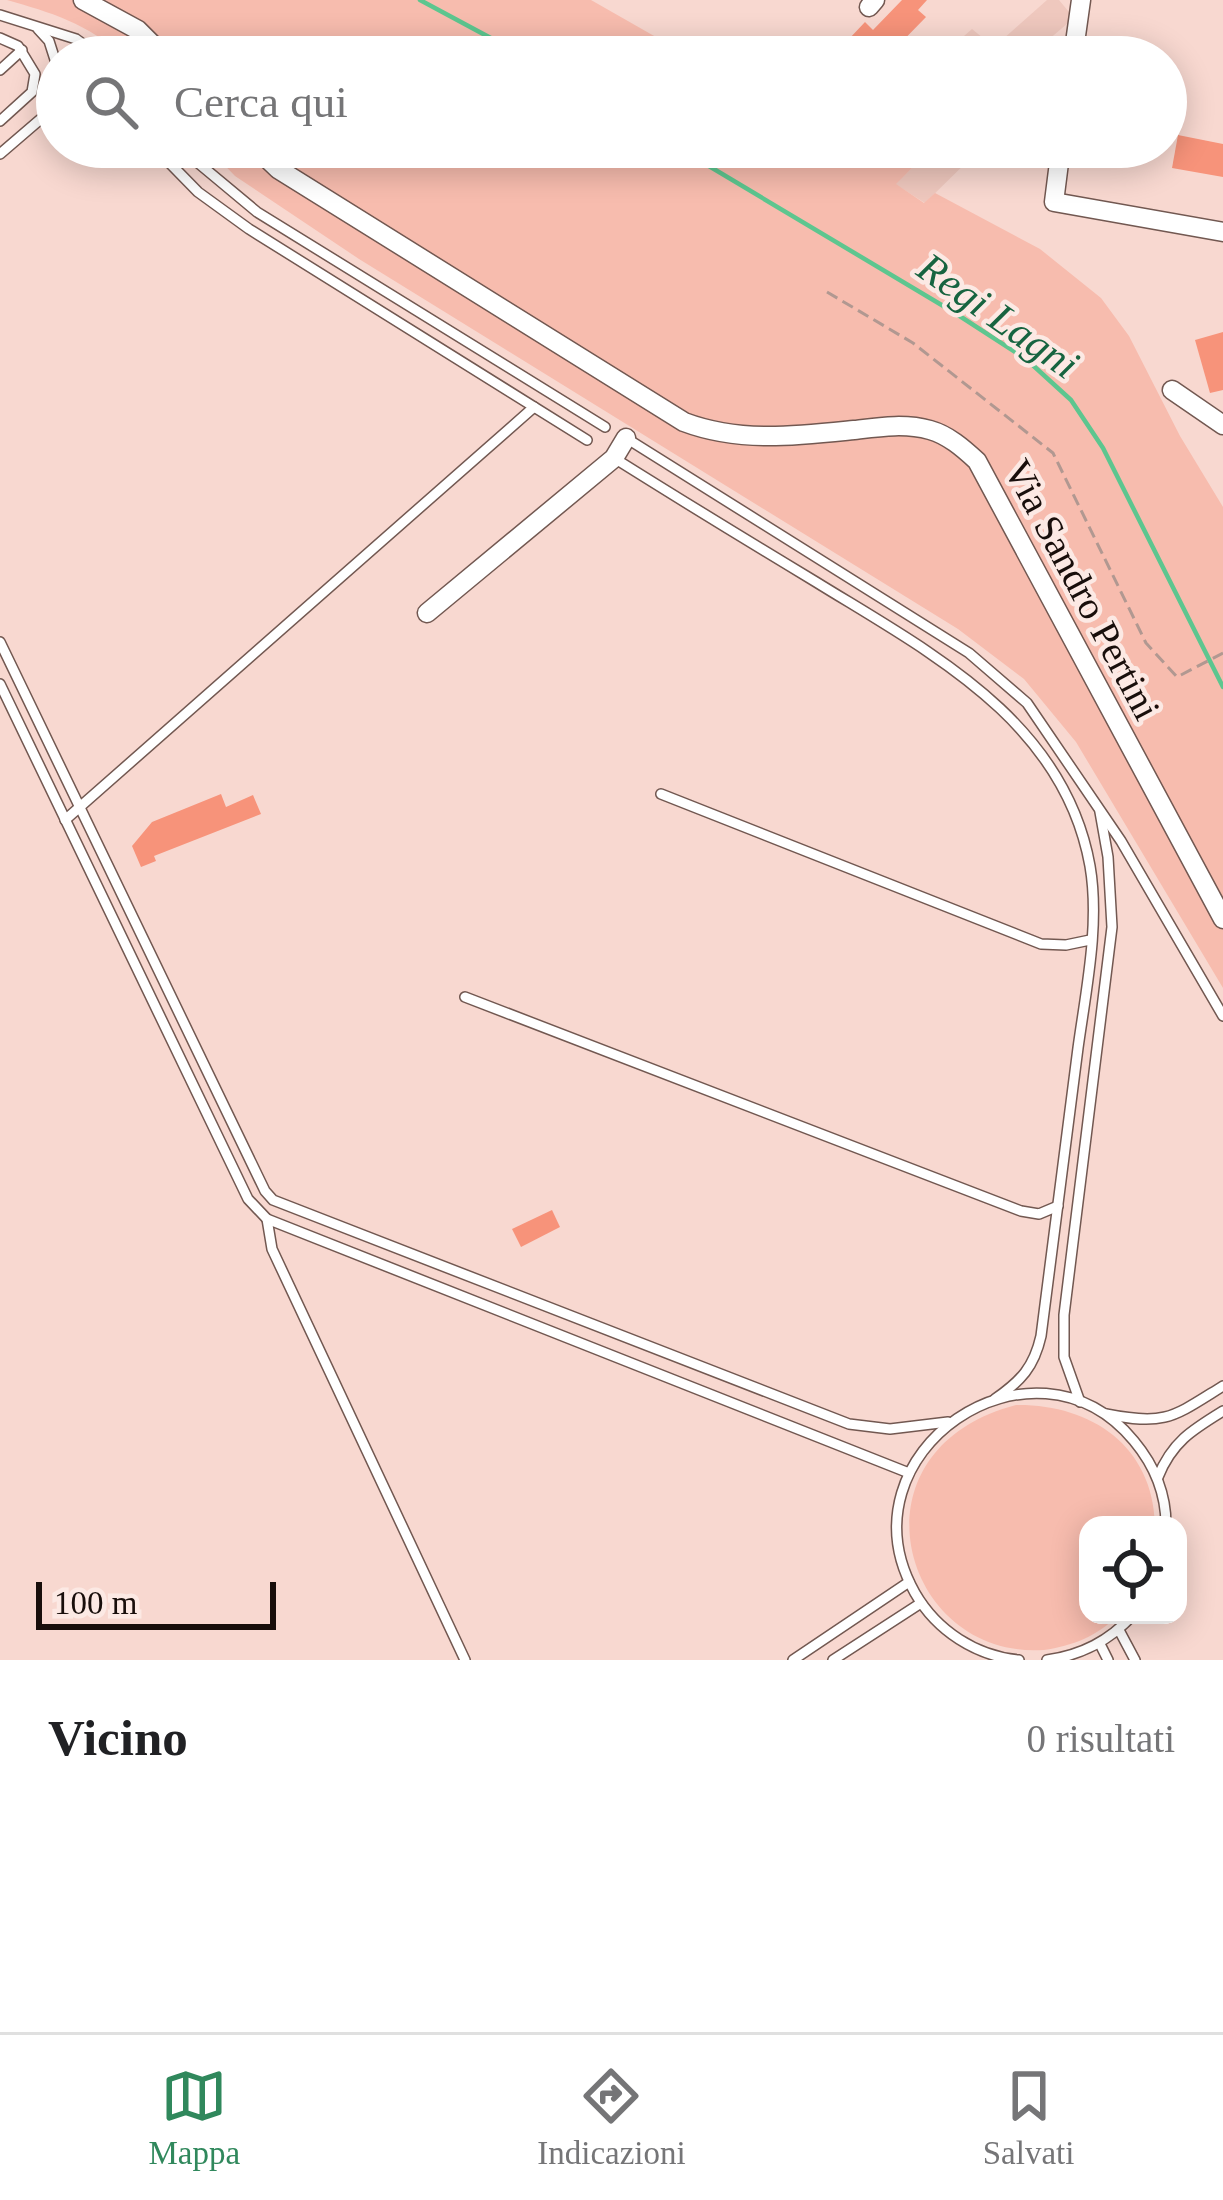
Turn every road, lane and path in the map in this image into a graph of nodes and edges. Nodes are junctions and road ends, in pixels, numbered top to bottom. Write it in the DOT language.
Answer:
graph roads {
  1 [pos="82,0"];
  2 [pos="1081,0"];
  3 [pos="0,15"];
  4 [pos="30,23"];
  5 [pos="44,36"];
  6 [pos="67,36"];
  7 [pos="144,36"];
  8 [pos="1076,36"];
  9 [pos="0,38"];
  10 [pos="22,50"];
  11 [pos="0,70"];
  12 [pos="0,121"];
  13 [pos="36,121"];
  14 [pos="0,154"];
  15 [pos="175,168"];
  16 [pos="204,168"];
  17 [pos="277,168"];
  18 [pos="1058,168"];
  19 [pos="1223,232"];
  20 [pos="827,292"];
  21 [pos="1172,390"];
  22 [pos="534,407"];
  23 [pos="1223,425"];
  24 [pos="604,427"];
  25 [pos="626,438"];
  26 [pos="587,440"];
  27 [pos="614,458"];
  28 [pos="428,613"];
  29 [pos="0,642"];
  30 [pos="1223,653"];
  31 [pos="0,684"];
  32 [pos="661,794"];
  33 [pos="81,806"];
  34 [pos="1099,807"];
  35 [pos="65,820"];
  36 [pos="1223,919"];
  37 [pos="1090,940"];
  38 [pos="465,998"];
  39 [pos="1223,1016"];
  40 [pos="1058,1206"];
  41 [pos="267,1220"];
  42 [pos="1223,1386"];
  43 [pos="994,1399"];
  44 [pos="1081,1402"];
  45 [pos="1223,1411"];
  46 [pos="1103,1413"];
  47 [pos="948,1422"];
  48 [pos="909,1472"];
  49 [pos="1158,1479"];
  50 [pos="1164,1516"];
  51 [pos="909,1582"];
  52 [pos="921,1603"];
  53 [pos="1125,1624"];
  54 [pos="1119,1630"];
  55 [pos="1100,1644"];
  56 [pos="465,1660"];
  57 [pos="793,1660"];
  58 [pos="833,1660"];
  59 [pos="1019,1660"];
  60 [pos="1047,1660"];
  61 [pos="1108,1660"];
  62 [pos="1135,1660"];
  1 -- 7 [label="street"];
  2 -- 8 [label="street"];
  3 -- 4 [label="lane"];
  4 -- 5 [label="lane"];
  4 -- 6 [label="lane"];
  9 -- 10 [label="lane"];
  10 -- 11 [label="lane"];
  10 -- 12 [label="lane"];
  13 -- 14 [label="lane"];
  15 -- 22 [label="lane"];
  16 -- 24 [label="lane"];
  17 -- 36 [label="street, Via Sandro Pertini"];
  18 -- 19 [label="street"];
  20 -- 30 [label="path"];
  21 -- 23 [label="street"];
  22 -- 26 [label="lane"];
  22 -- 33 [label="lane"];
  25 -- 27 [label="street"];
  25 -- 34 [label="lane"];
  27 -- 28 [label="street"];
  27 -- 37 [label="lane"];
  29 -- 33 [label="lane"];
  31 -- 35 [label="lane"];
  32 -- 37 [label="lane"];
  33 -- 35 [label="lane"];
  33 -- 47 [label="lane"];
  34 -- 39 [label="lane"];
  34 -- 44 [label="lane"];
  35 -- 41 [label="lane"];
  37 -- 40 [label="lane"];
  38 -- 40 [label="lane"];
  40 -- 43 [label="lane"];
  41 -- 48 [label="lane"];
  41 -- 56 [label="lane"];
  42 -- 46 [label="lane"];
  43 -- 44 [label="lane"];
  43 -- 47 [label="lane"];
  44 -- 46 [label="lane"];
  45 -- 49 [label="lane"];
  46 -- 49 [label="lane"];
  47 -- 48 [label="lane"];
  48 -- 51 [label="lane"];
  49 -- 50 [label="lane"];
  51 -- 52 [label="lane"];
  51 -- 57 [label="lane"];
  52 -- 58 [label="lane"];
  52 -- 59 [label="lane"];
  53 -- 54 [label="lane"];
  54 -- 55 [label="lane"];
  54 -- 62 [label="lane"];
  55 -- 60 [label="lane"];
  55 -- 61 [label="lane"];
}
